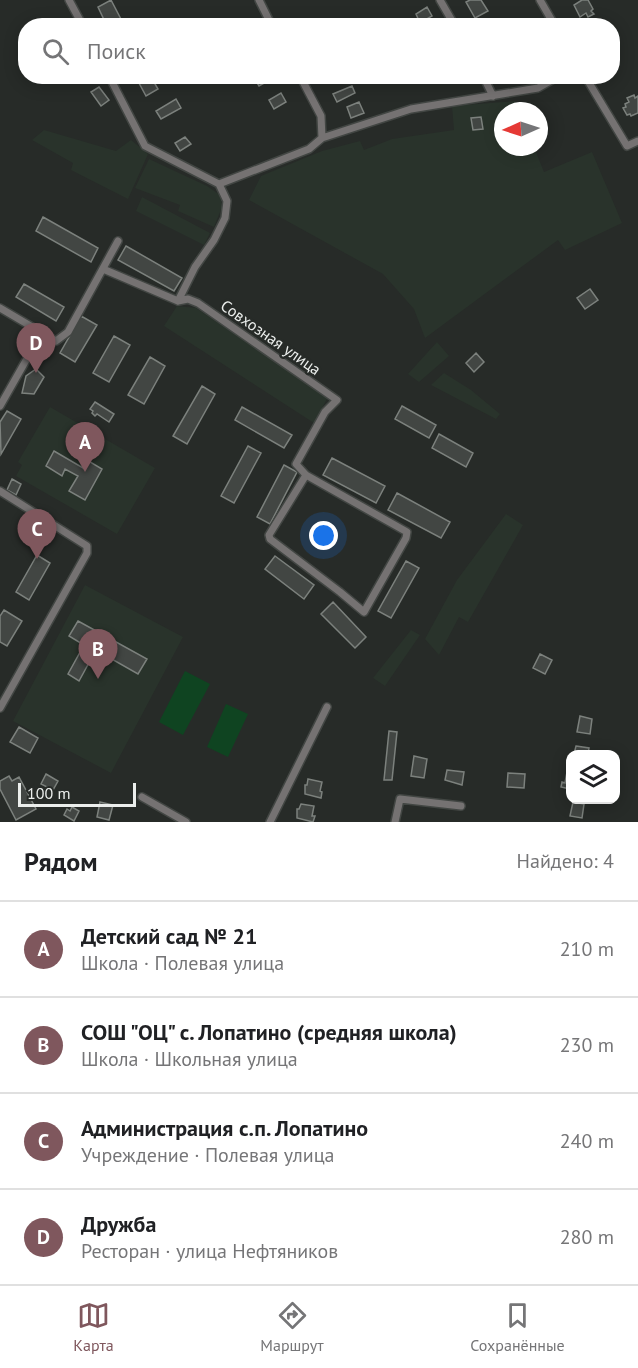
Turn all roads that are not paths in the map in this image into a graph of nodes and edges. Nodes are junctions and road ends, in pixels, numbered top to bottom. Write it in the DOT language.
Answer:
graph roads {
  1 [pos="69,0"];
  2 [pos="259,0"];
  3 [pos="440,0"];
  4 [pos="540,0"];
  5 [pos="79,18"];
  6 [pos="269,18"];
  7 [pos="450,18"];
  8 [pos="550,18"];
  9 [pos="114,84"];
  10 [pos="304,84"];
  11 [pos="487,84"];
  12 [pos="545,84"];
  13 [pos="590,84"];
  14 [pos="493,96"];
  15 [pos="322,138"];
  16 [pos="638,141"];
  17 [pos="219,184"];
  18 [pos="118,241"];
  19 [pos="103,269"];
  20 [pos="178,301"];
  21 [pos="0,308"];
  22 [pos="56,341"];
  23 [pos="0,406"];
  24 [pos="306,475"];
  25 [pos="0,491"];
  26 [pos="327,707"];
  27 [pos="0,708"];
  28 [pos="142,797"];
  29 [pos="461,806"];
  30 [pos="186,822"];
  31 [pos="270,822"];
  32 [pos="395,822"];
  1 -- 5 [label="street"];
  2 -- 6 [label="street"];
  3 -- 7 [label="street"];
  4 -- 8 [label="street"];
  9 -- 17 [label="street"];
  10 -- 15 [label="street"];
  11 -- 14 [label="street"];
  12 -- 14 [label="street"];
  13 -- 16 [label="street"];
  14 -- 15 [label="street"];
  15 -- 17 [label="street"];
  17 -- 20 [label="street"];
  18 -- 19 [label="street"];
  19 -- 20 [label="street, Совхозная улица"];
  19 -- 22 [label="street"];
  20 -- 24 [label="street, Совхозная улица"];
  21 -- 22 [label="street"];
  22 -- 23 [label="street"];
  24 -- 24 [label="street"];
  25 -- 27 [label="street"];
  26 -- 31 [label="street"];
  28 -- 30 [label="street"];
  29 -- 32 [label="street"];
}
